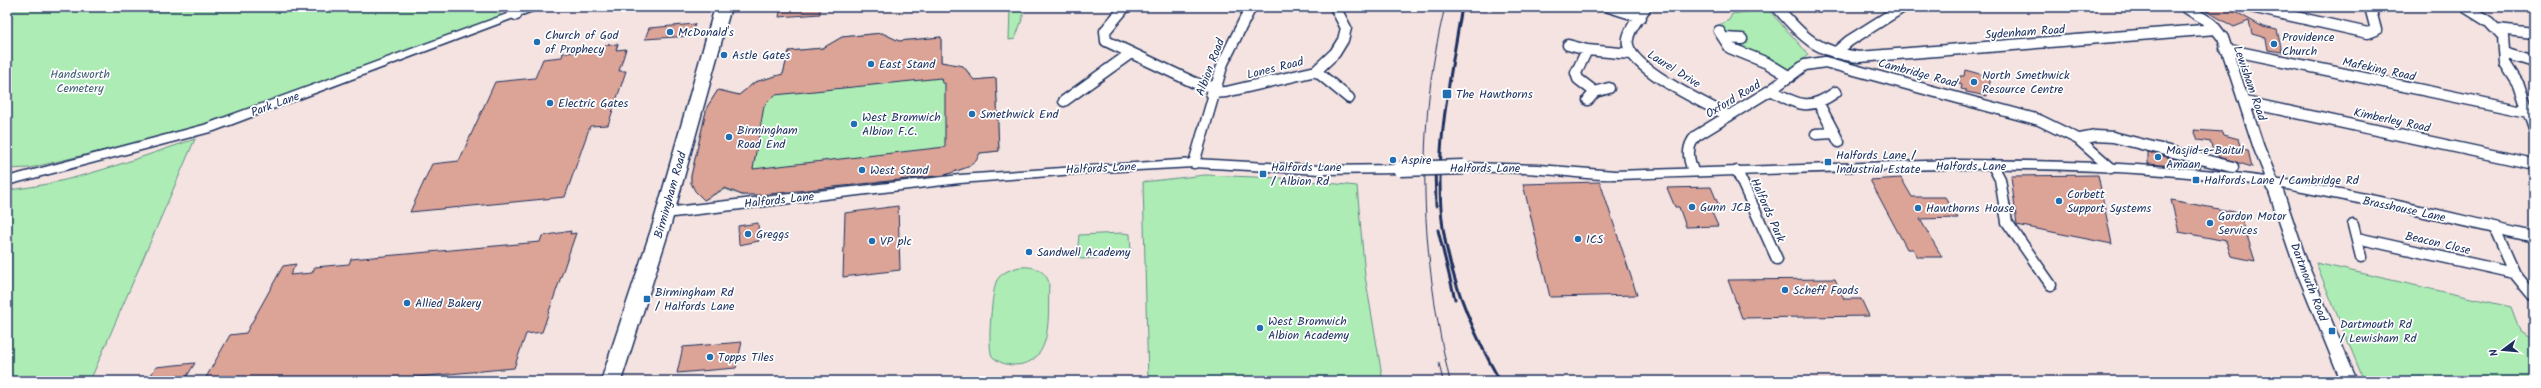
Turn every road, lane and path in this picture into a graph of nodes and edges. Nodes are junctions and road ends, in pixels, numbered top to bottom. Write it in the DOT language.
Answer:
graph roads {
  1 [pos="537,7"];
  2 [pos="723,7"];
  3 [pos="1125,7"];
  4 [pos="1251,7"];
  5 [pos="1335,7"];
  6 [pos="1609,7"];
  7 [pos="1646,7"];
  8 [pos="1776,7"];
  9 [pos="1903,7"];
  10 [pos="2185,7"];
  11 [pos="2251,7"];
  12 [pos="2370,7"];
  13 [pos="2465,7"];
  14 [pos="512,11"];
  15 [pos="1641,16"];
  16 [pos="2216,29"];
  17 [pos="2497,29"];
  18 [pos="2534,33"];
  19 [pos="1742,39"];
  20 [pos="1568,45"];
  21 [pos="2225,49"];
  22 [pos="1587,50"];
  23 [pos="1131,53"];
  24 [pos="1835,53"];
  25 [pos="2505,53"];
  26 [pos="1631,54"];
  27 [pos="1814,62"];
  28 [pos="2534,62"];
  29 [pos="1316,71"];
  30 [pos="1790,77"];
  31 [pos="1609,88"];
  32 [pos="1212,90"];
  33 [pos="1771,90"];
  34 [pos="1595,92"];
  35 [pos="1836,92"];
  36 [pos="1349,98"];
  37 [pos="1588,100"];
  38 [pos="1064,101"];
  39 [pos="2245,102"];
  40 [pos="1819,104"];
  41 [pos="2528,112"];
  42 [pos="1729,116"];
  43 [pos="2534,129"];
  44 [pos="1816,134"];
  45 [pos="2080,139"];
  46 [pos="1194,163"];
  47 [pos="2534,164"];
  48 [pos="1992,166"];
  49 [pos="2096,168"];
  50 [pos="2112,168"];
  51 [pos="2233,168"];
  52 [pos="1693,171"];
  53 [pos="1737,171"];
  54 [pos="7,180"];
  55 [pos="2273,182"];
  56 [pos="665,213"];
  57 [pos="2353,225"];
  58 [pos="2495,229"];
  59 [pos="2534,237"];
  60 [pos="2357,238"];
  61 [pos="2361,257"];
  62 [pos="1776,259"];
  63 [pos="2514,273"];
  64 [pos="2051,285"];
  65 [pos="2534,297"];
  66 [pos="611,381"];
  67 [pos="2349,381"];
  1 -- 14 [label="street, Park Lane"];
  2 -- 56 [label="highway, Birmingham Road"];
  3 -- 23 [label="street, Lones Road"];
  4 -- 32 [label="street, Albion Road"];
  5 -- 29 [label="street, Lones Road"];
  6 -- 15 [label="street"];
  7 -- 15 [label="street, Laurel Drive"];
  8 -- 24 [label="street, Sydenham Road"];
  9 -- 24 [label="street"];
  10 -- 16 [label="street, Lewisham Road"];
  11 -- 12 [label="street"];
  13 -- 17 [label="street"];
  14 -- 54 [label="street, Park Lane"];
  15 -- 26 [label="street, Laurel Drive"];
  16 -- 21 [label="street, Lewisham Road"];
  16 -- 24 [label="street, Sydenham Road"];
  17 -- 18 [label="street"];
  17 -- 25 [label="street"];
  19 -- 30 [label="street"];
  20 -- 22 [label="street"];
  21 -- 39 [label="street, Lewisham Road"];
  21 -- 41 [label="street, Mafeking Road"];
  22 -- 26 [label="street"];
  22 -- 34 [label="street"];
  23 -- 32 [label="street, Lones Road"];
  23 -- 38 [label="street"];
  25 -- 28 [label="street"];
  25 -- 41 [label="street"];
  26 -- 42 [label="street, Laurel Drive"];
  27 -- 30 [label="street, Oxford Road"];
  27 -- 45 [label="street, Cambridge Road"];
  29 -- 32 [label="street, Lones Road"];
  29 -- 36 [label="street"];
  30 -- 33 [label="street, Oxford Road"];
  31 -- 34 [label="street"];
  32 -- 46 [label="street, Albion Road"];
  33 -- 40 [label="street"];
  33 -- 42 [label="street, Oxford Road"];
  34 -- 37 [label="street"];
  35 -- 40 [label="street"];
  39 -- 47 [label="street, Kimberley Road"];
  39 -- 55 [label="street, Lewisham Road"];
  40 -- 44 [label="street"];
  41 -- 43 [label="street"];
  42 -- 52 [label="street, Oxford Road"];
  45 -- 49 [label="street, Cambridge Road"];
  45 -- 50 [label="street, Cambridge Road"];
  45 -- 51 [label="street"];
  46 -- 52 [label="street, Halfords Lane, bridge"];
  46 -- 56 [label="street, Halfords Lane"];
  48 -- 49 [label="street, Halfords Lane"];
  48 -- 53 [label="street, Halfords Lane"];
  48 -- 64 [label="street"];
  49 -- 50 [label="street, Halfords Lane"];
  50 -- 55 [label="street, Halfords Lane"];
  52 -- 53 [label="street, Halfords Lane"];
  53 -- 62 [label="street, Halfords Park"];
  55 -- 58 [label="street, Brasshouse Lane"];
  55 -- 67 [label="street, Dartmouth Road"];
  56 -- 66 [label="highway, Birmingham Road"];
  57 -- 60 [label="street"];
  58 -- 59 [label="street, Brasshouse Lane"];
  58 -- 63 [label="street"];
  60 -- 61 [label="street"];
  60 -- 63 [label="street, Beacon Close"];
  63 -- 65 [label="street"];
}
